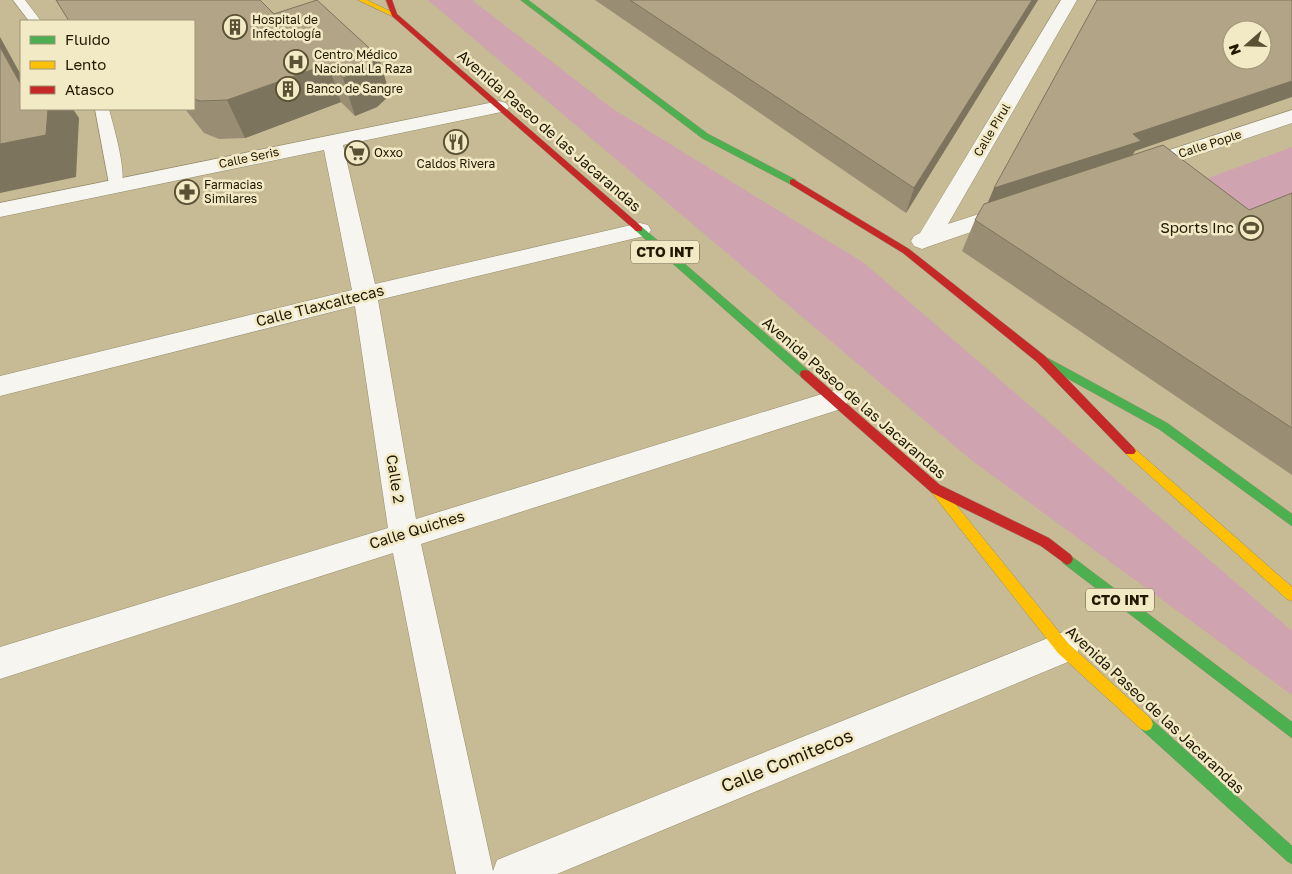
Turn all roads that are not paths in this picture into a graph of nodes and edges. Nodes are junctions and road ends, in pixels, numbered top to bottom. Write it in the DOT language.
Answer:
graph roads {
  1 [pos="19,0"];
  2 [pos="361,0"];
  3 [pos="389,0"];
  4 [pos="524,0"];
  5 [pos="1069,0"];
  6 [pos="394,15"];
  7 [pos="34,20"];
  8 [pos="499,107"];
  9 [pos="102,110"];
  10 [pos="1292,116"];
  11 [pos="332,141"];
  12 [pos="1124,172"];
  13 [pos="115,186"];
  14 [pos="1031,204"];
  15 [pos="0,210"];
  16 [pos="640,230"];
  17 [pos="928,238"];
  18 [pos="906,251"];
  19 [pos="365,295"];
  20 [pos="1041,359"];
  21 [pos="0,386"];
  22 [pos="835,401"];
  23 [pos="936,489"];
  24 [pos="1292,521"];
  25 [pos="404,534"];
  26 [pos="1292,595"];
  27 [pos="1063,648"];
  28 [pos="0,662"];
  29 [pos="1292,731"];
  30 [pos="1292,856"];
  31 [pos="475,874"];
  32 [pos="511,874"];
  1 -- 7 [label="lane"];
  2 -- 6 [label="main road, Avenida Paseo de las Jacarandas / CTO INT"];
  3 -- 6 [label="main road"];
  4 -- 18 [label="main road"];
  5 -- 17 [label="street, Calle Pirul"];
  6 -- 8 [label="main road, Avenida Paseo de las Jacarandas / CTO INT"];
  8 -- 11 [label="street, Calle Seris"];
  8 -- 16 [label="main road, Avenida Paseo de las Jacarandas / CTO INT"];
  9 -- 13 [label="lane"];
  10 -- 12 [label="street, Calle Pople"];
  11 -- 13 [label="street, Calle Seris"];
  11 -- 19 [label="street, Calle 2"];
  13 -- 15 [label="street, Calle Seris"];
  14 -- 17 [label="street"];
  16 -- 19 [label="street, Calle Tlaxcaltecas"];
  16 -- 22 [label="main road, Avenida Paseo de las Jacarandas / CTO INT"];
  17 -- 18 [label="street, Calle Pirul"];
  18 -- 20 [label="main road"];
  19 -- 21 [label="street, Calle Tlaxcaltecas"];
  19 -- 25 [label="street, Calle 2"];
  20 -- 24 [label="main road"];
  20 -- 26 [label="main road"];
  22 -- 23 [label="main road, Avenida Paseo de las Jacarandas / CTO INT"];
  22 -- 25 [label="street, Calle Quiches"];
  23 -- 27 [label="main road, Avenida Paseo de las Jacarandas / CTO INT"];
  23 -- 29 [label="main road, CTO INT"];
  25 -- 28 [label="street, Calle Quiches"];
  25 -- 31 [label="street, Calle 2"];
  27 -- 30 [label="main road, Avenida Paseo de las Jacarandas / CTO INT"];
  27 -- 32 [label="street, Calle Comitecos"];
}
